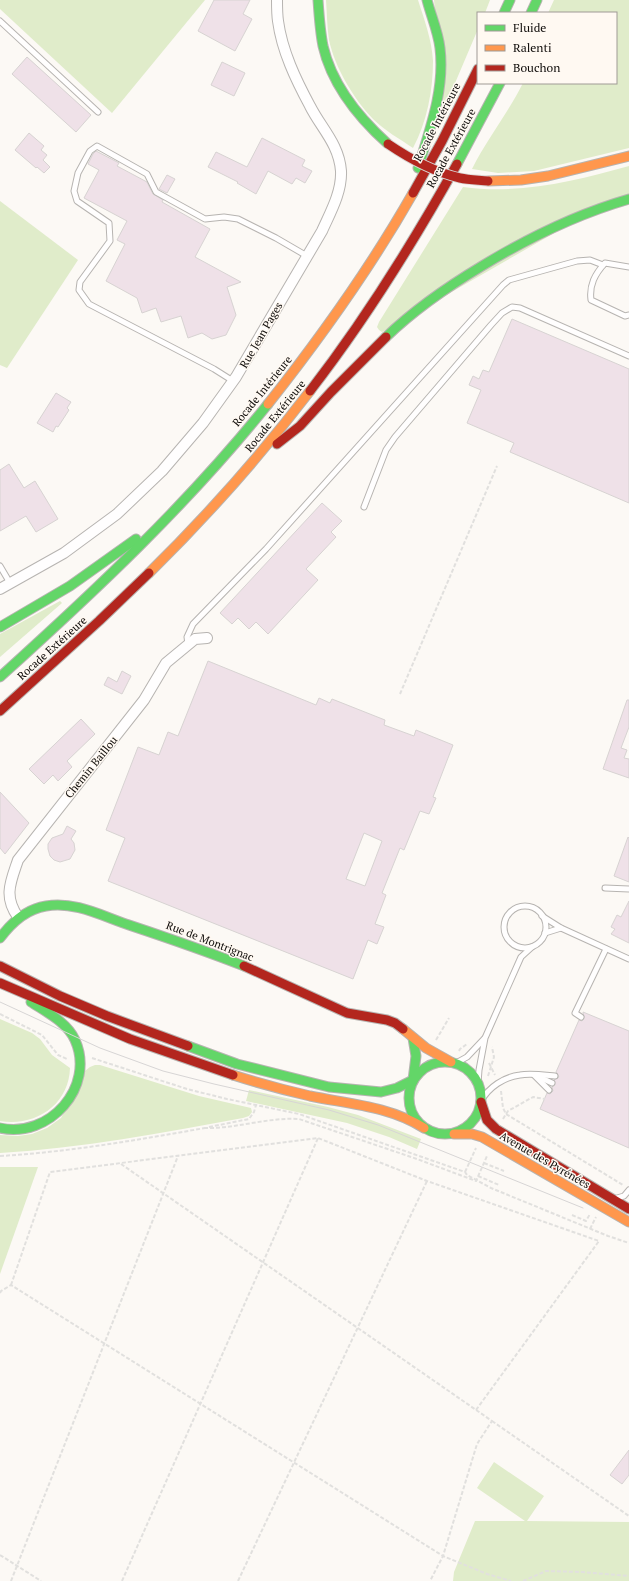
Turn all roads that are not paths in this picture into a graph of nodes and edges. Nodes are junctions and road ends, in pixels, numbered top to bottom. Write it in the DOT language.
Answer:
graph roads {
  1 [pos="277,0"];
  2 [pos="318,0"];
  3 [pos="427,0"];
  4 [pos="510,0"];
  5 [pos="537,0"];
  6 [pos="504,12"];
  7 [pos="532,12"];
  8 [pos="0,21"];
  9 [pos="477,71"];
  10 [pos="499,84"];
  11 [pos="98,112"];
  12 [pos="629,156"];
  13 [pos="629,199"];
  14 [pos="403,212"];
  15 [pos="554,234"];
  16 [pos="509,250"];
  17 [pos="307,256"];
  18 [pos="603,265"];
  19 [pos="629,267"];
  20 [pos="629,315"];
  21 [pos="629,356"];
  22 [pos="233,381"];
  23 [pos="254,462"];
  24 [pos="364,507"];
  25 [pos="176,511"];
  26 [pos="0,566"];
  27 [pos="10,583"];
  28 [pos="0,588"];
  29 [pos="0,626"];
  30 [pos="207,638"];
  31 [pos="188,645"];
  32 [pos="0,677"];
  33 [pos="0,711"];
  34 [pos="605,888"];
  35 [pos="629,889"];
  36 [pos="542,916"];
  37 [pos="18,917"];
  38 [pos="561,928"];
  39 [pos="545,933"];
  40 [pos="0,938"];
  41 [pos="513,945"];
  42 [pos="532,947"];
  43 [pos="606,949"];
  44 [pos="521,957"];
  45 [pos="629,959"];
  46 [pos="0,966"];
  47 [pos="0,983"];
  48 [pos="13,989"];
  49 [pos="581,1017"];
  50 [pos="412,1038"];
  51 [pos="485,1038"];
  52 [pos="453,1063"];
  53 [pos="534,1075"];
  54 [pos="555,1076"];
  55 [pos="413,1080"];
  56 [pos="478,1083"];
  57 [pos="552,1083"];
  58 [pos="549,1090"];
  59 [pos="481,1102"];
  60 [pos="0,1128"];
  61 [pos="424,1128"];
  62 [pos="445,1134"];
  63 [pos="629,1189"];
  64 [pos="612,1199"];
  65 [pos="629,1209"];
  66 [pos="629,1222"];
  1 -- 17 [label="street, Rue Jean Pages"];
  2 -- 12 [label="main road, bridge"];
  3 -- 14 [label="main road"];
  4 -- 6 [label="main road"];
  5 -- 7 [label="main road"];
  8 -- 11 [label="lane"];
  9 -- 14 [label="main road, Rocade Intérieure"];
  10 -- 23 [label="main road, Rocade Extérieure"];
  13 -- 16 [label="main road"];
  14 -- 25 [label="main road, Rocade Intérieure"];
  15 -- 16 [label="lane"];
  16 -- 23 [label="main road"];
  17 -- 22 [label="street, Rue Jean Pages"];
  17 -- 22 [label="lane"];
  18 -- 19 [label="lane"];
  18 -- 20 [label="lane"];
  18 -- 31 [label="lane"];
  21 -- 24 [label="lane"];
  22 -- 27 [label="street, Rue Jean Pages"];
  23 -- 33 [label="main road, Rocade Extérieure"];
  25 -- 29 [label="main road"];
  25 -- 32 [label="main road, Rocade Intérieure"];
  26 -- 27 [label="lane"];
  27 -- 28 [label="street, Rue Jean Pages"];
  30 -- 31 [label="street, Chemin Baillou"];
  31 -- 37 [label="street, Chemin Baillou"];
  34 -- 35 [label="lane"];
  36 -- 38 [label="lane"];
  36 -- 39 [label="lane"];
  36 -- 41 [label="lane"];
  37 -- 40 [label="main road, Rue de Montrignac"];
  37 -- 50 [label="main road, Rue de Montrignac"];
  38 -- 39 [label="lane"];
  38 -- 43 [label="lane"];
  39 -- 42 [label="lane"];
  41 -- 42 [label="lane"];
  41 -- 44 [label="lane"];
  42 -- 44 [label="lane"];
  43 -- 45 [label="lane"];
  43 -- 49 [label="lane"];
  44 -- 51 [label="lane"];
  46 -- 55 [label="main road"];
  47 -- 48 [label="main road"];
  48 -- 60 [label="main road"];
  48 -- 61 [label="main road"];
  50 -- 52 [label="main road, Rue de Montrignac"];
  50 -- 55 [label="main road"];
  51 -- 52 [label="lane"];
  51 -- 56 [label="lane"];
  52 -- 55 [label="main road"];
  52 -- 56 [label="main road"];
  53 -- 54 [label="lane"];
  53 -- 57 [label="lane"];
  53 -- 58 [label="lane"];
  53 -- 59 [label="lane"];
  55 -- 61 [label="main road"];
  56 -- 59 [label="main road"];
  59 -- 62 [label="main road"];
  59 -- 64 [label="main road, Avenue des Pyrénées"];
  61 -- 62 [label="main road"];
  62 -- 66 [label="main road, Avenue des Pyrénées"];
  63 -- 64 [label="lane"];
  64 -- 65 [label="main road, Avenue des Pyrénées"];
}
